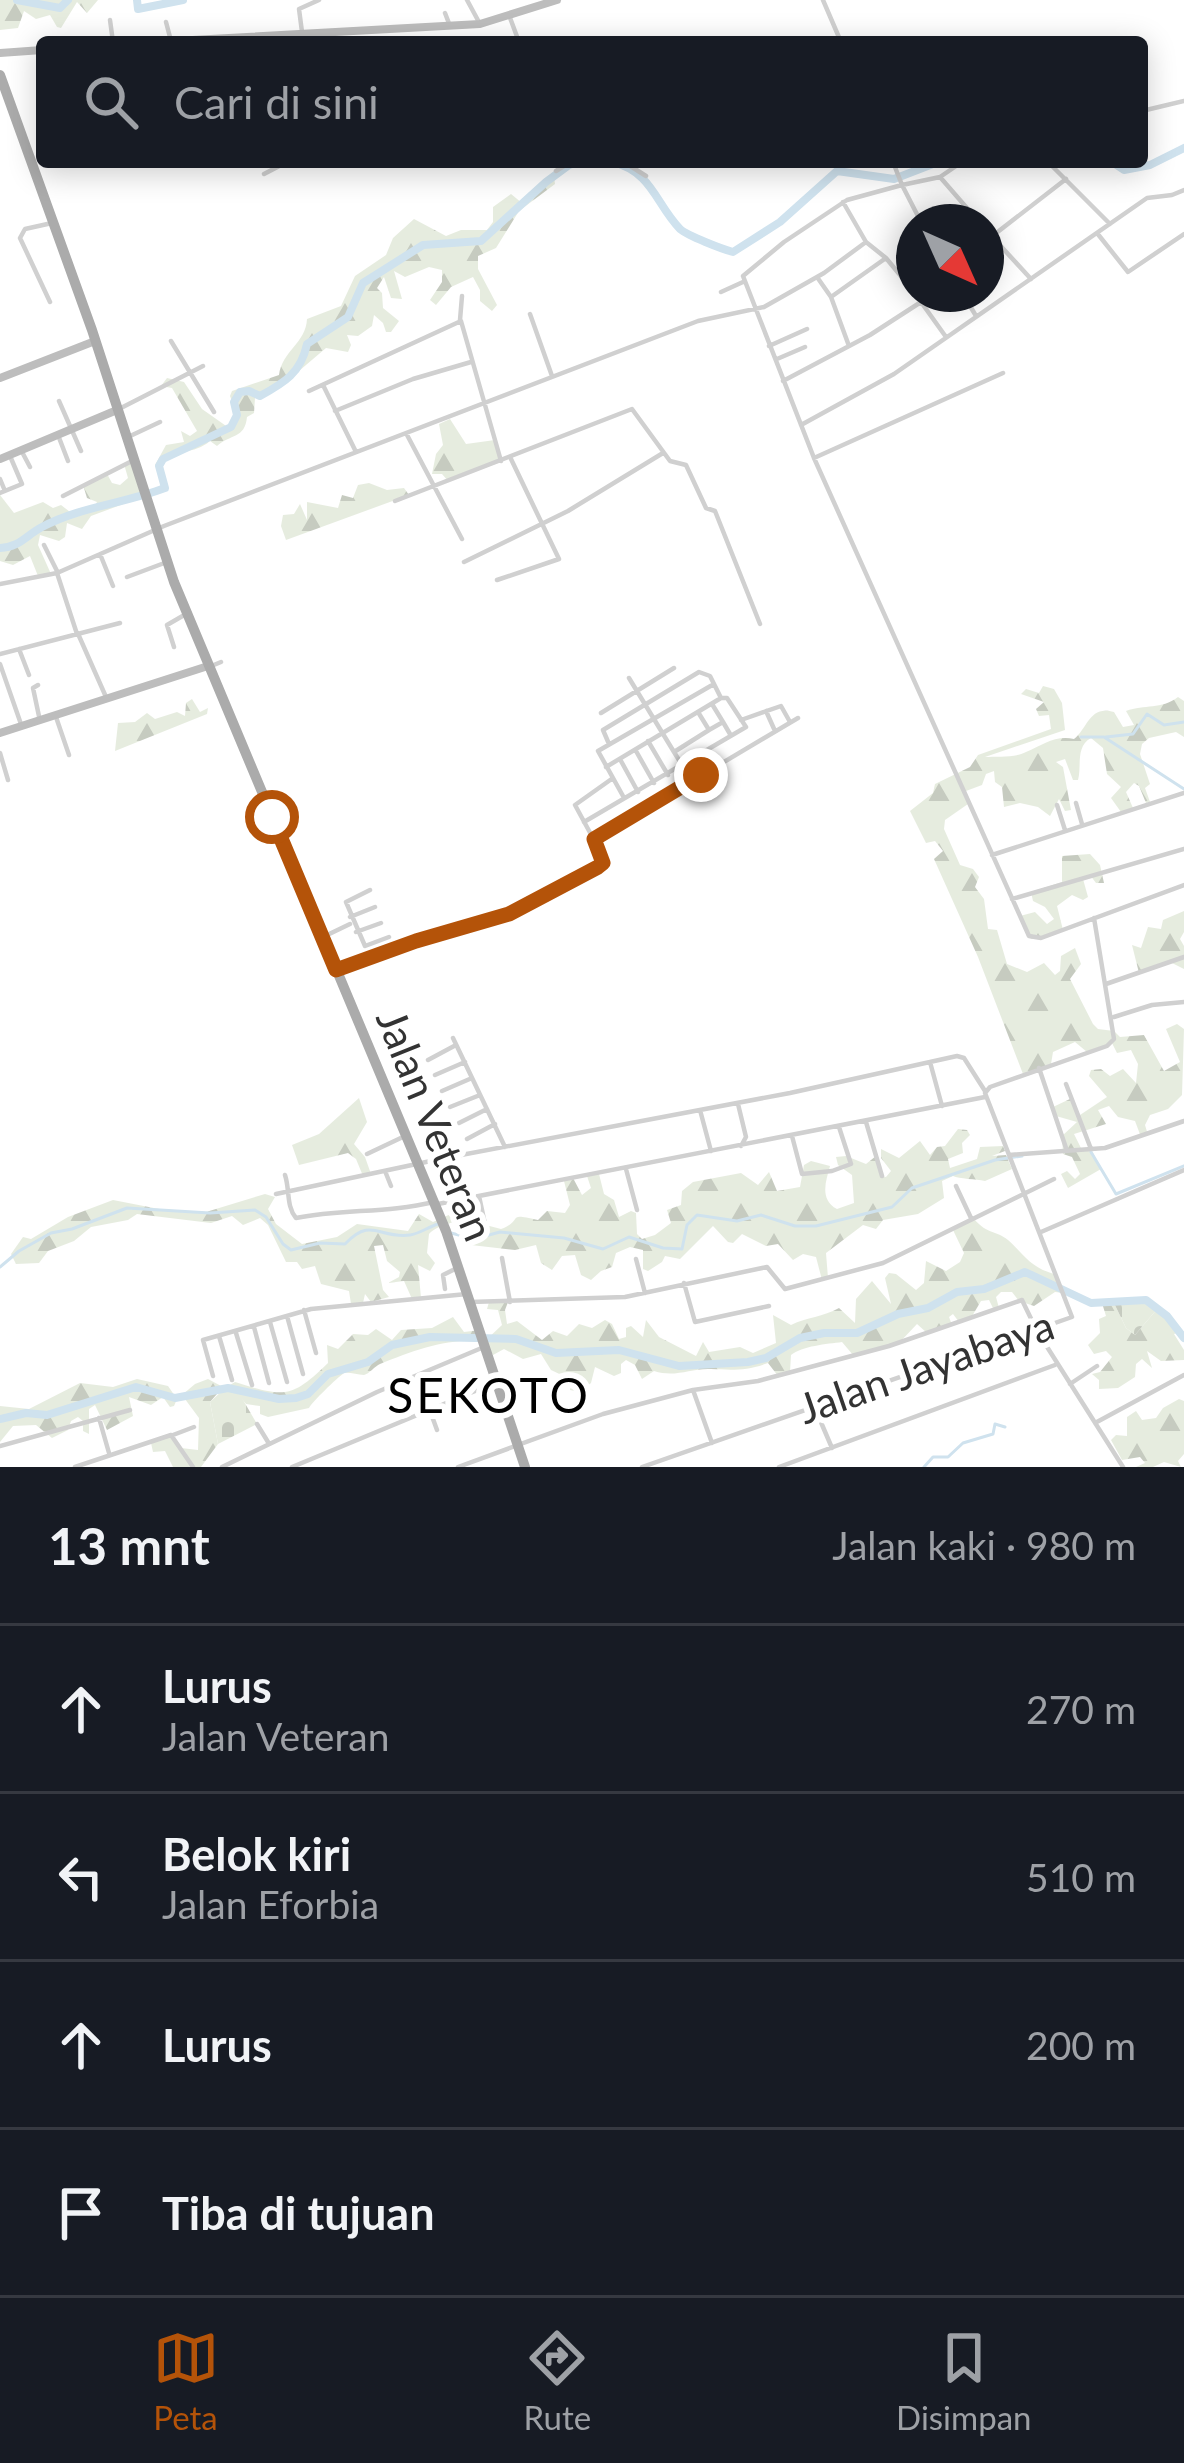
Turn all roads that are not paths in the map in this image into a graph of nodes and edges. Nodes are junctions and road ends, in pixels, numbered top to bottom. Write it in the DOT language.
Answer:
graph roads {
  1 [pos="319,0"];
  2 [pos="466,0"];
  3 [pos="557,0"];
  4 [pos="823,0"];
  5 [pos="445,13"];
  6 [pos="508,16"];
  7 [pos="110,20"];
  8 [pos="166,22"];
  9 [pos="480,24"];
  10 [pos="450,26"];
  11 [pos="302,32"];
  12 [pos="112,36"];
  13 [pos="173,36"];
  14 [pos="279,36"];
  15 [pos="516,36"];
  16 [pos="839,36"];
  17 [pos="36,50"];
  18 [pos="0,53"];
  19 [pos="0,75"];
  20 [pos="1184,101"];
  21 [pos="1148,110"];
  22 [pos="276,168"];
  23 [pos="561,168"];
  24 [pos="633,168"];
  25 [pos="896,168"];
  26 [pos="953,168"];
  27 [pos="1055,168"];
  28 [pos="556,171"];
  29 [pos="264,174"];
  30 [pos="646,176"];
  31 [pos="940,177"];
  32 [pos="901,179"];
  33 [pos="1066,179"];
  34 [pos="1184,190"];
  35 [pos="843,202"];
  36 [pos="913,204"];
  37 [pos="963,204"];
  38 [pos="52,223"];
  39 [pos="1004,224"];
  40 [pos="1110,224"];
  41 [pos="1097,233"];
  42 [pos="1184,234"];
  43 [pos="866,242"];
  44 [pos="1004,252"];
  45 [pos="886,258"];
  46 [pos="896,270"];
  47 [pos="817,277"];
  48 [pos="1030,279"];
  49 [pos="743,282"];
  50 [pos="721,292"];
  51 [pos="462,296"];
  52 [pos="831,297"];
  53 [pos="50,302"];
  54 [pos="755,310"];
  55 [pos="905,312"];
  56 [pos="928,312"];
  57 [pos="974,312"];
  58 [pos="530,314"];
  59 [pos="976,316"];
  60 [pos="460,321"];
  61 [pos="807,329"];
  62 [pos="946,337"];
  63 [pos="95,340"];
  64 [pos="171,340"];
  65 [pos="769,346"];
  66 [pos="849,346"];
  67 [pos="805,347"];
  68 [pos="775,360"];
  69 [pos="472,362"];
  70 [pos="203,366"];
  71 [pos="189,374"];
  72 [pos="1003,374"];
  73 [pos="552,377"];
  74 [pos="0,378"];
  75 [pos="783,381"];
  76 [pos="323,385"];
  77 [pos="309,391"];
  78 [pos="59,401"];
  79 [pos="484,403"];
  80 [pos="119,409"];
  81 [pos="335,411"];
  82 [pos="214,412"];
  83 [pos="160,422"];
  84 [pos="801,425"];
  85 [pos="72,429"];
  86 [pos="406,433"];
  87 [pos="58,435"];
  88 [pos="128,437"];
  89 [pos="22,450"];
  90 [pos="81,451"];
  91 [pos="356,452"];
  92 [pos="663,453"];
  93 [pos="5,456"];
  94 [pos="511,458"];
  95 [pos="814,458"];
  96 [pos="135,459"];
  97 [pos="68,460"];
  98 [pos="501,462"];
  99 [pos="30,467"];
  100 [pos="0,479"];
  101 [pos="433,487"];
  102 [pos="3,492"];
  103 [pos="63,496"];
  104 [pos="394,501"];
  105 [pos="542,524"];
  106 [pos="157,530"];
  107 [pos="462,538"];
  108 [pos="44,545"];
  109 [pos="100,554"];
  110 [pos="167,562"];
  111 [pos="464,562"];
  112 [pos="57,573"];
  113 [pos="128,577"];
  114 [pos="497,580"];
  115 [pos="0,584"];
  116 [pos="113,586"];
  117 [pos="187,614"];
  118 [pos="120,623"];
  119 [pos="760,624"];
  120 [pos="78,635"];
  121 [pos="174,647"];
  122 [pos="20,649"];
  123 [pos="0,655"];
  124 [pos="0,664"];
  125 [pos="213,665"];
  126 [pos="674,668"];
  127 [pos="29,675"];
  128 [pos="629,678"];
  129 [pos="38,685"];
  130 [pos="714,685"];
  131 [pos="636,691"];
  132 [pos="722,698"];
  133 [pos="107,700"];
  134 [pos="712,704"];
  135 [pos="645,705"];
  136 [pos="766,711"];
  137 [pos="601,712"];
  138 [pos="698,712"];
  139 [pos="56,716"];
  140 [pos="797,718"];
  141 [pos="653,719"];
  142 [pos="741,720"];
  143 [pos="40,721"];
  144 [pos="723,722"];
  145 [pos="790,722"];
  146 [pos="22,727"];
  147 [pos="746,727"];
  148 [pos="709,730"];
  149 [pos="775,731"];
  150 [pos="662,732"];
  151 [pos="0,733"];
  152 [pos="732,737"];
  153 [pos="648,741"];
  154 [pos="756,742"];
  155 [pos="609,744"];
  156 [pos="635,749"];
  157 [pos="0,752"];
  158 [pos="674,752"];
  159 [pos="69,755"];
  160 [pos="620,759"];
  161 [pos="692,761"];
  162 [pos="682,766"];
  163 [pos="606,767"];
  164 [pos="668,775"];
  165 [pos="701,775"];
  166 [pos="613,778"];
  167 [pos="8,780"];
  168 [pos="654,783"];
  169 [pos="638,792"];
  170 [pos="1184,793"];
  171 [pos="624,798"];
  172 [pos="1076,803"];
  173 [pos="1058,806"];
  174 [pos="634,814"];
  175 [pos="584,822"];
  176 [pos="1082,824"];
  177 [pos="1065,830"];
  178 [pos="594,839"];
  179 [pos="1184,849"];
  180 [pos="992,855"];
  181 [pos="1184,885"];
  182 [pos="370,890"];
  183 [pos="1012,899"];
  184 [pos="375,907"];
  185 [pos="1094,918"];
  186 [pos="351,920"];
  187 [pos="380,922"];
  188 [pos="356,932"];
  189 [pos="323,938"];
  190 [pos="389,938"];
  191 [pos="1184,957"];
  192 [pos="336,970"];
  193 [pos="1106,984"];
  194 [pos="1184,1002"];
  195 [pos="1112,1018"];
  196 [pos="428,1060"];
  197 [pos="465,1062"];
  198 [pos="930,1062"];
  199 [pos="1039,1068"];
  200 [pos="436,1075"];
  201 [pos="472,1078"];
  202 [pos="1066,1084"];
  203 [pos="442,1091"];
  204 [pos="985,1094"];
  205 [pos="480,1095"];
  206 [pos="738,1104"];
  207 [pos="943,1106"];
  208 [pos="450,1107"];
  209 [pos="487,1109"];
  210 [pos="700,1111"];
  211 [pos="1184,1121"];
  212 [pos="866,1122"];
  213 [pos="459,1124"];
  214 [pos="495,1124"];
  215 [pos="839,1127"];
  216 [pos="405,1136"];
  217 [pos="792,1136"];
  218 [pos="466,1139"];
  219 [pos="741,1146"];
  220 [pos="505,1147"];
  221 [pos="1091,1149"];
  222 [pos="1066,1150"];
  223 [pos="712,1153"];
  224 [pos="367,1154"];
  225 [pos="1008,1158"];
  226 [pos="417,1164"];
  227 [pos="626,1169"];
  228 [pos="1184,1170"];
  229 [pos="385,1172"];
  230 [pos="285,1175"];
  231 [pos="882,1177"];
  232 [pos="1054,1179"];
  233 [pos="391,1186"];
  234 [pos="956,1186"];
  235 [pos="291,1192"];
  236 [pos="1022,1193"];
  237 [pos="275,1194"];
  238 [pos="479,1196"];
  239 [pos="435,1204"];
  240 [pos="637,1210"];
  241 [pos="971,1218"];
  242 [pos="485,1224"];
  243 [pos="1039,1232"];
  244 [pos="502,1258"];
  245 [pos="636,1259"];
  246 [pos="458,1267"];
  247 [pos="684,1283"];
  248 [pos="446,1289"];
  249 [pos="645,1293"];
  250 [pos="468,1298"];
  251 [pos="510,1302"];
  252 [pos="769,1306"];
  253 [pos="304,1310"];
  254 [pos="287,1316"];
  255 [pos="269,1322"];
  256 [pos="254,1327"];
  257 [pos="236,1331"];
  258 [pos="1037,1331"];
  259 [pos="219,1336"];
  260 [pos="484,1342"];
  261 [pos="316,1353"];
  262 [pos="1057,1364"];
  263 [pos="1097,1366"];
  264 [pos="303,1374"];
  265 [pos="1184,1375"];
  266 [pos="213,1376"];
  267 [pos="232,1380"];
  268 [pos="287,1382"];
  269 [pos="497,1382"];
  270 [pos="269,1383"];
  271 [pos="252,1384"];
  272 [pos="1070,1384"];
  273 [pos="693,1390"];
  274 [pos="814,1406"];
  275 [pos="429,1408"];
  276 [pos="130,1410"];
  277 [pos="99,1418"];
  278 [pos="1095,1423"];
  279 [pos="257,1424"];
  280 [pos="194,1426"];
  281 [pos="437,1430"];
  282 [pos="172,1435"];
  283 [pos="268,1442"];
  284 [pos="712,1443"];
  285 [pos="516,1444"];
  286 [pos="0,1446"];
  287 [pos="832,1448"];
  288 [pos="110,1455"];
  289 [pos="1122,1465"];
  290 [pos="647,1466"];
  291 [pos="75,1467"];
  292 [pos="193,1467"];
  293 [pos="223,1467"];
  294 [pos="292,1467"];
  295 [pos="458,1467"];
  296 [pos="525,1467"];
  297 [pos="779,1467"];
  298 [pos="1113,1467"];
  1 -- 11 [label="street"];
  2 -- 9 [label="street"];
  3 -- 6 [label="main road"];
  4 -- 16 [label="street"];
  5 -- 10 [label="street"];
  6 -- 9 [label="main road"];
  6 -- 15 [label="street"];
  7 -- 12 [label="street"];
  8 -- 13 [label="street"];
  9 -- 10 [label="main road"];
  10 -- 11 [label="main road"];
  11 -- 14 [label="main road"];
  17 -- 18 [label="main road"];
  19 -- 38 [label="main road, Jalan Veteran"];
  20 -- 21 [label="street"];
  22 -- 29 [label="street"];
  23 -- 28 [label="street"];
  24 -- 30 [label="street"];
  25 -- 32 [label="street"];
  26 -- 31 [label="street"];
  27 -- 33 [label="street"];
  31 -- 32 [label="street"];
  31 -- 37 [label="street"];
  32 -- 35 [label="street"];
  32 -- 36 [label="street"];
  33 -- 39 [label="street"];
  33 -- 40 [label="street"];
  34 -- 40 [label="street"];
  35 -- 43 [label="street"];
  35 -- 49 [label="street"];
  38 -- 53 [label="street"];
  38 -- 63 [label="main road, Jalan Veteran"];
  40 -- 41 [label="street"];
  41 -- 42 [label="street"];
  41 -- 48 [label="street"];
  43 -- 45 [label="street"];
  43 -- 47 [label="street"];
  44 -- 48 [label="street"];
  45 -- 46 [label="street"];
  45 -- 52 [label="street"];
  47 -- 52 [label="street"];
  47 -- 54 [label="street"];
  48 -- 59 [label="street"];
  49 -- 50 [label="street"];
  49 -- 54 [label="street"];
  51 -- 60 [label="street"];
  52 -- 66 [label="street"];
  54 -- 65 [label="street"];
  54 -- 73 [label="street"];
  55 -- 66 [label="street"];
  56 -- 62 [label="street"];
  57 -- 59 [label="street"];
  58 -- 73 [label="street"];
  59 -- 62 [label="street"];
  60 -- 69 [label="street"];
  60 -- 76 [label="street"];
  61 -- 65 [label="street"];
  62 -- 84 [label="street"];
  63 -- 74 [label="main road"];
  63 -- 80 [label="main road, Jalan Veteran"];
  64 -- 71 [label="street"];
  65 -- 68 [label="street"];
  66 -- 75 [label="street"];
  67 -- 68 [label="street"];
  68 -- 75 [label="street"];
  69 -- 79 [label="street"];
  69 -- 81 [label="street"];
  70 -- 71 [label="street"];
  71 -- 80 [label="street"];
  71 -- 82 [label="street"];
  72 -- 95 [label="street"];
  73 -- 79 [label="street"];
  75 -- 84 [label="street"];
  76 -- 77 [label="street"];
  76 -- 81 [label="street"];
  78 -- 85 [label="street"];
  79 -- 86 [label="street"];
  79 -- 98 [label="street"];
  80 -- 85 [label="main road"];
  80 -- 88 [label="main road, Jalan Veteran"];
  81 -- 91 [label="street"];
  83 -- 88 [label="street"];
  84 -- 95 [label="street"];
  85 -- 87 [label="main road"];
  85 -- 90 [label="street"];
  86 -- 91 [label="street"];
  86 -- 101 [label="street"];
  87 -- 89 [label="main road"];
  87 -- 97 [label="street"];
  88 -- 96 [label="main road, Jalan Veteran"];
  89 -- 93 [label="main road"];
  89 -- 99 [label="street"];
  91 -- 106 [label="street"];
  92 -- 94 [label="street"];
  92 -- 105 [label="street"];
  92 -- 119 [label="street"];
  93 -- 102 [label="street"];
  94 -- 98 [label="street"];
  94 -- 105 [label="street"];
  95 -- 180 [label="street"];
  96 -- 103 [label="street"];
  96 -- 106 [label="main road, Jalan Veteran"];
  98 -- 101 [label="street"];
  100 -- 102 [label="street"];
  101 -- 104 [label="street"];
  101 -- 107 [label="street"];
  105 -- 111 [label="street"];
  105 -- 114 [label="street"];
  106 -- 109 [label="street"];
  106 -- 110 [label="main road, Jalan Veteran"];
  108 -- 112 [label="street"];
  109 -- 112 [label="street"];
  109 -- 116 [label="street"];
  110 -- 113 [label="street"];
  110 -- 117 [label="main road, Jalan Veteran"];
  112 -- 115 [label="street"];
  112 -- 120 [label="street"];
  117 -- 121 [label="street"];
  117 -- 125 [label="main road, Jalan Veteran"];
  118 -- 120 [label="street"];
  120 -- 122 [label="street"];
  120 -- 133 [label="street"];
  122 -- 123 [label="street"];
  122 -- 127 [label="street"];
  124 -- 146 [label="street"];
  125 -- 133 [label="main road"];
  125 -- 189 [label="main road, Jalan Veteran"];
  126 -- 131 [label="street"];
  128 -- 131 [label="street"];
  129 -- 143 [label="street"];
  130 -- 132 [label="street"];
  130 -- 135 [label="street"];
  130 -- 141 [label="street"];
  131 -- 135 [label="street"];
  131 -- 137 [label="street"];
  132 -- 134 [label="street"];
  132 -- 142 [label="street"];
  133 -- 139 [label="main road"];
  134 -- 138 [label="street"];
  134 -- 144 [label="street"];
  135 -- 141 [label="street"];
  135 -- 155 [label="street"];
  136 -- 142 [label="street"];
  136 -- 145 [label="street"];
  136 -- 149 [label="street"];
  138 -- 148 [label="street"];
  138 -- 150 [label="street"];
  139 -- 143 [label="main road"];
  139 -- 159 [label="street"];
  140 -- 145 [label="street"];
  141 -- 150 [label="street"];
  141 -- 155 [label="street"];
  142 -- 147 [label="street"];
  143 -- 146 [label="main road"];
  144 -- 148 [label="street"];
  144 -- 152 [label="street"];
  145 -- 149 [label="street"];
  146 -- 151 [label="main road"];
  147 -- 152 [label="street"];
  147 -- 154 [label="street"];
  148 -- 158 [label="street"];
  149 -- 154 [label="street"];
  150 -- 153 [label="street"];
  150 -- 158 [label="street"];
  152 -- 161 [label="street"];
  153 -- 156 [label="street"];
  153 -- 164 [label="street"];
  154 -- 165 [label="street"];
  155 -- 163 [label="street"];
  156 -- 160 [label="street"];
  156 -- 168 [label="street"];
  157 -- 167 [label="street"];
  158 -- 162 [label="street"];
  160 -- 163 [label="street"];
  160 -- 169 [label="street"];
  161 -- 162 [label="street"];
  161 -- 165 [label="street"];
  162 -- 164 [label="street"];
  163 -- 166 [label="street"];
  164 -- 168 [label="street"];
  165 -- 174 [label="street"];
  166 -- 171 [label="street"];
  166 -- 175 [label="street"];
  168 -- 169 [label="street"];
  169 -- 171 [label="street"];
  170 -- 176 [label="street"];
  171 -- 174 [label="street"];
  171 -- 175 [label="street"];
  172 -- 176 [label="street"];
  173 -- 177 [label="street"];
  174 -- 178 [label="street"];
  175 -- 178 [label="street"];
  176 -- 177 [label="street"];
  177 -- 180 [label="street"];
  178 -- 192 [label="street"];
  179 -- 183 [label="street"];
  180 -- 183 [label="street"];
  181 -- 185 [label="street"];
  182 -- 186 [label="street"];
  183 -- 185 [label="street"];
  184 -- 186 [label="street"];
  185 -- 193 [label="street"];
  186 -- 188 [label="street"];
  186 -- 189 [label="street"];
  187 -- 188 [label="street"];
  188 -- 190 [label="street"];
  189 -- 192 [label="main road, Jalan Veteran"];
  191 -- 193 [label="street"];
  192 -- 216 [label="main road, Jalan Veteran"];
  193 -- 195 [label="street"];
  194 -- 195 [label="street"];
  195 -- 199 [label="street"];
  196 -- 197 [label="street"];
  197 -- 200 [label="street"];
  197 -- 201 [label="street"];
  198 -- 204 [label="street"];
  198 -- 206 [label="street"];
  198 -- 207 [label="street"];
  199 -- 204 [label="street"];
  199 -- 222 [label="street"];
  201 -- 203 [label="street"];
  201 -- 205 [label="street"];
  202 -- 221 [label="street"];
  204 -- 207 [label="street"];
  204 -- 225 [label="street, Jalan Jayabaya"];
  205 -- 208 [label="street"];
  205 -- 209 [label="street"];
  206 -- 210 [label="street"];
  206 -- 219 [label="street"];
  207 -- 212 [label="street"];
  209 -- 213 [label="street"];
  209 -- 214 [label="street"];
  210 -- 220 [label="street"];
  210 -- 223 [label="street"];
  211 -- 221 [label="street"];
  212 -- 215 [label="street"];
  212 -- 231 [label="street"];
  214 -- 218 [label="street"];
  214 -- 220 [label="street"];
  215 -- 217 [label="street"];
  215 -- 217 [label="street"];
  216 -- 224 [label="street"];
  216 -- 226 [label="main road, Jalan Veteran"];
  217 -- 219 [label="street"];
  219 -- 223 [label="street"];
  220 -- 226 [label="street"];
  221 -- 222 [label="street"];
  222 -- 225 [label="street"];
  223 -- 227 [label="street"];
  225 -- 236 [label="street, Jalan Jayabaya"];
  226 -- 229 [label="street"];
  226 -- 239 [label="main road, Jalan Veteran"];
  227 -- 238 [label="street"];
  227 -- 240 [label="street"];
  228 -- 243 [label="street"];
  229 -- 233 [label="street"];
  229 -- 235 [label="street"];
  230 -- 235 [label="street"];
  232 -- 236 [label="street"];
  234 -- 241 [label="street"];
  235 -- 237 [label="street"];
  235 -- 239 [label="street"];
  236 -- 241 [label="street"];
  236 -- 243 [label="street, Jalan Jayabaya"];
  238 -- 239 [label="street"];
  238 -- 242 [label="street"];
  239 -- 246 [label="main road, Jalan Veteran"];
  241 -- 247 [label="street"];
  243 -- 258 [label="street, Jalan Jayabaya"];
  244 -- 251 [label="street"];
  245 -- 249 [label="street"];
  246 -- 248 [label="street"];
  246 -- 250 [label="main road, Jalan Veteran"];
  247 -- 249 [label="street"];
  247 -- 252 [label="street"];
  249 -- 251 [label="street"];
  250 -- 251 [label="street"];
  250 -- 253 [label="street"];
  250 -- 260 [label="main road, Jalan Veteran"];
  253 -- 254 [label="street"];
  253 -- 261 [label="street"];
  254 -- 255 [label="street"];
  254 -- 264 [label="street"];
  255 -- 256 [label="street"];
  255 -- 268 [label="street"];
  256 -- 257 [label="street"];
  256 -- 270 [label="street"];
  257 -- 259 [label="street"];
  257 -- 271 [label="street"];
  258 -- 262 [label="street"];
  258 -- 273 [label="street"];
  258 -- 274 [label="street, Jalan Jayabaya"];
  259 -- 266 [label="street"];
  259 -- 267 [label="street"];
  260 -- 269 [label="main road, Jalan Veteran"];
  260 -- 283 [label="street"];
  262 -- 272 [label="street"];
  262 -- 287 [label="street"];
  263 -- 272 [label="street"];
  265 -- 278 [label="street"];
  269 -- 275 [label="street"];
  269 -- 285 [label="main road, Jalan Veteran"];
  272 -- 278 [label="street"];
  273 -- 284 [label="street"];
  273 -- 285 [label="street"];
  274 -- 284 [label="street, Jalan Jayabaya"];
  274 -- 287 [label="street"];
  275 -- 281 [label="street"];
  275 -- 294 [label="street"];
  276 -- 277 [label="street"];
  277 -- 286 [label="street"];
  277 -- 288 [label="street"];
  278 -- 289 [label="street"];
  279 -- 283 [label="street"];
  280 -- 282 [label="street"];
  282 -- 288 [label="street"];
  282 -- 292 [label="street"];
  283 -- 293 [label="street"];
  284 -- 290 [label="street, Jalan Jayabaya"];
  285 -- 295 [label="street"];
  285 -- 296 [label="main road, Jalan Veteran"];
  287 -- 297 [label="street"];
  288 -- 291 [label="street"];
  289 -- 298 [label="street"];
}
